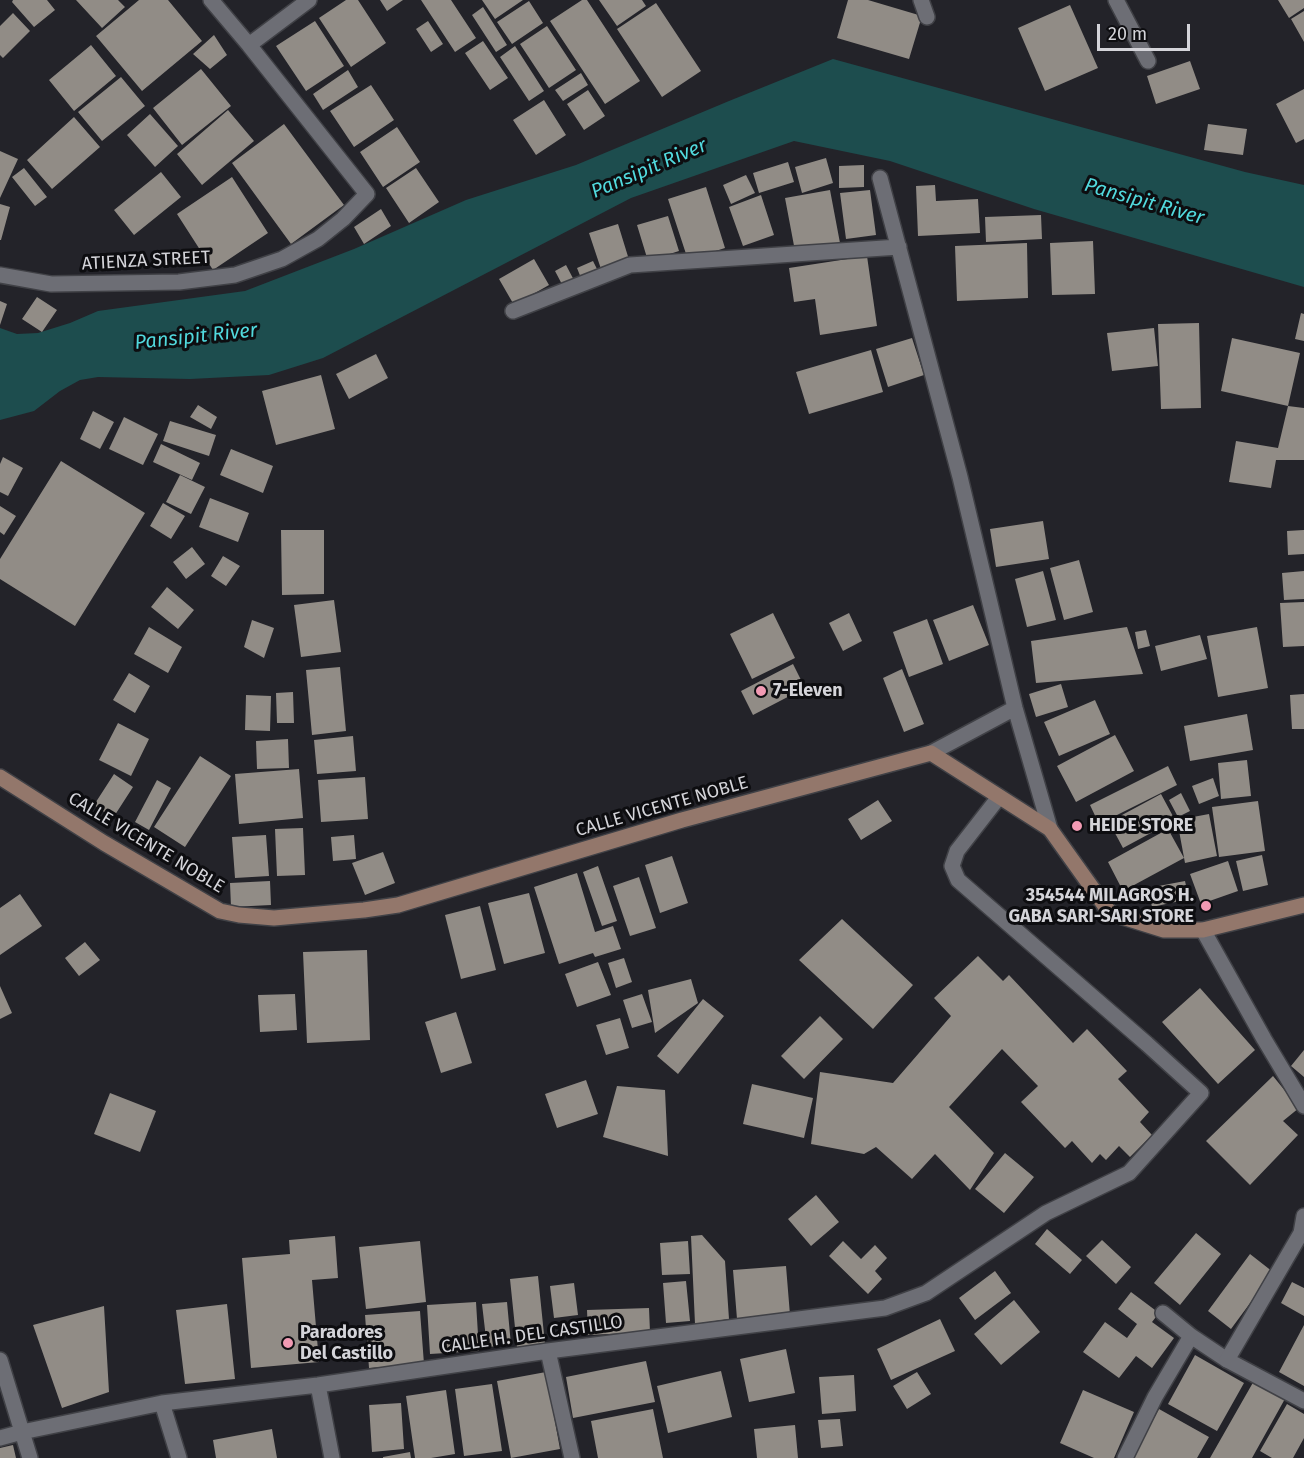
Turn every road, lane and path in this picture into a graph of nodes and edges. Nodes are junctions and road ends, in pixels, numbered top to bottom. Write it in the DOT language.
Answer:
graph roads {
  1 [pos="211,0"];
  2 [pos="309,0"];
  3 [pos="921,0"];
  4 [pos="1116,0"];
  5 [pos="927,17"];
  6 [pos="249,45"];
  7 [pos="1148,61"];
  8 [pos="880,178"];
  9 [pos="899,247"];
  10 [pos="0,275"];
  11 [pos="513,311"];
  12 [pos="1015,708"];
  13 [pos="931,753"];
  14 [pos="0,777"];
  15 [pos="999,797"];
  16 [pos="1050,829"];
  17 [pos="1304,906"];
  18 [pos="1203,930"];
  19 [pos="1304,1106"];
  20 [pos="1304,1216"];
  21 [pos="1163,1313"];
  22 [pos="1191,1336"];
  23 [pos="548,1351"];
  24 [pos="0,1360"];
  25 [pos="1227,1360"];
  26 [pos="318,1385"];
  27 [pos="1304,1401"];
  28 [pos="162,1403"];
  29 [pos="22,1432"];
  30 [pos="0,1438"];
  31 [pos="30,1458"];
  32 [pos="179,1458"];
  33 [pos="332,1458"];
  34 [pos="572,1458"];
  35 [pos="1125,1458"];
  1 -- 6 [label="street"];
  2 -- 6 [label="street"];
  3 -- 5 [label="street"];
  4 -- 7 [label="street"];
  6 -- 10 [label="street, ATIENZA STREET"];
  8 -- 9 [label="street"];
  9 -- 11 [label="street"];
  9 -- 12 [label="street"];
  12 -- 13 [label="street"];
  12 -- 16 [label="street"];
  13 -- 14 [label="main road, CALLE VICENTE NOBLE"];
  13 -- 15 [label="main road"];
  15 -- 16 [label="main road"];
  15 -- 23 [label="street, CALLE H. DEL CASTILLO"];
  16 -- 18 [label="main road"];
  17 -- 18 [label="main road"];
  18 -- 19 [label="street"];
  20 -- 25 [label="street"];
  21 -- 22 [label="street"];
  22 -- 25 [label="street"];
  22 -- 35 [label="street"];
  23 -- 26 [label="street, CALLE H. DEL CASTILLO"];
  23 -- 34 [label="street"];
  24 -- 29 [label="street"];
  25 -- 27 [label="street"];
  26 -- 28 [label="street, CALLE H. DEL CASTILLO"];
  26 -- 33 [label="street"];
  28 -- 29 [label="street, CALLE H. DEL CASTILLO"];
  28 -- 32 [label="street"];
  29 -- 30 [label="street, CALLE H. DEL CASTILLO"];
  29 -- 31 [label="street"];
}
